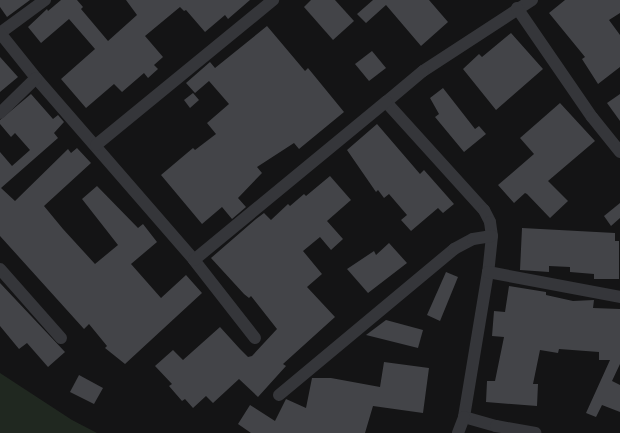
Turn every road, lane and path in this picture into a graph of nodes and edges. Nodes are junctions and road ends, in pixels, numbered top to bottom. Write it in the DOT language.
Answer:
graph roads {
  1 [pos="45,0"];
  2 [pos="273,0"];
  3 [pos="532,0"];
  4 [pos="517,8"];
  5 [pos="0,33"];
  6 [pos="36,78"];
  7 [pos="386,102"];
  8 [pos="0,113"];
  9 [pos="96,145"];
  10 [pos="620,152"];
  11 [pos="492,236"];
  12 [pos="194,260"];
  13 [pos="0,269"];
  14 [pos="488,272"];
  15 [pos="620,297"];
  16 [pos="60,338"];
  17 [pos="255,338"];
  18 [pos="279,395"];
  19 [pos="464,417"];
  20 [pos="458,433"];
  21 [pos="535,433"];
  1 -- 5 [label="street"];
  2 -- 9 [label="street"];
  3 -- 4 [label="street"];
  4 -- 7 [label="street"];
  4 -- 10 [label="street"];
  5 -- 6 [label="street"];
  6 -- 8 [label="street"];
  6 -- 9 [label="street"];
  7 -- 11 [label="street"];
  7 -- 12 [label="street"];
  9 -- 12 [label="street"];
  11 -- 14 [label="street"];
  11 -- 18 [label="street"];
  12 -- 17 [label="street"];
  13 -- 16 [label="street"];
  14 -- 15 [label="street"];
  14 -- 19 [label="street"];
  19 -- 20 [label="street"];
  19 -- 21 [label="street"];
}
